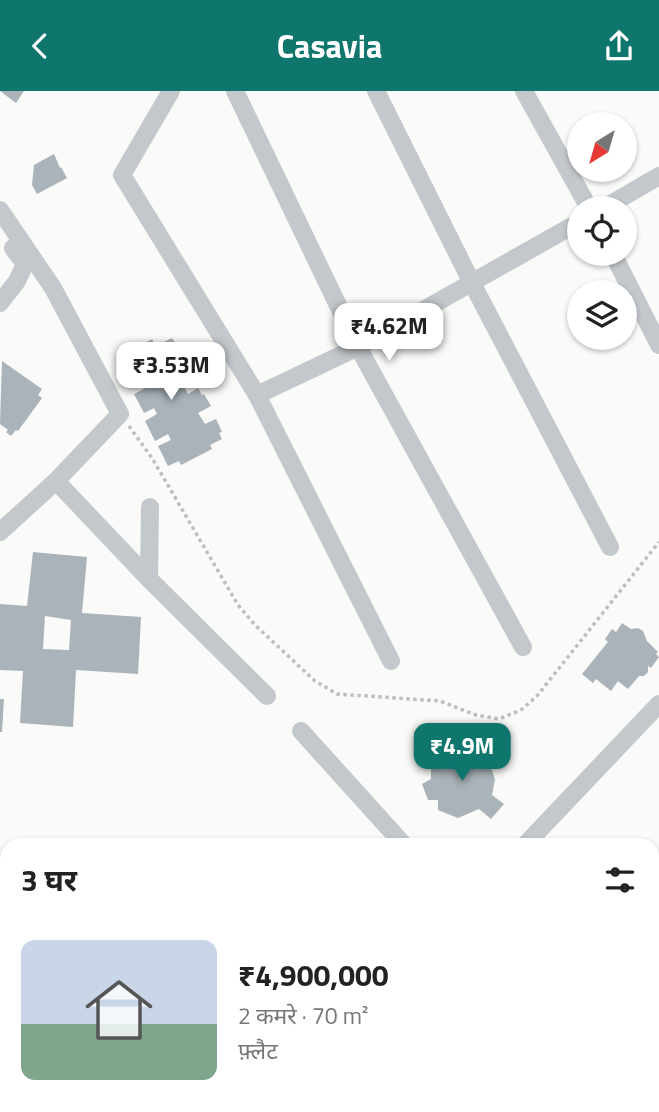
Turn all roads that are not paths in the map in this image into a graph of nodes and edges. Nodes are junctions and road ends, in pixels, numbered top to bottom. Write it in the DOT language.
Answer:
graph roads {
  1 [pos="171,91"];
  2 [pos="235,91"];
  3 [pos="376,91"];
  4 [pos="524,91"];
  5 [pos="659,177"];
  6 [pos="582,196"];
  7 [pos="625,196"];
  8 [pos="0,210"];
  9 [pos="567,229"];
  10 [pos="0,232"];
  11 [pos="618,266"];
  12 [pos="472,283"];
  13 [pos="0,303"];
  14 [pos="659,345"];
  15 [pos="358,347"];
  16 [pos="257,395"];
  17 [pos="56,481"];
  18 [pos="150,506"];
  19 [pos="0,532"];
  20 [pos="610,547"];
  21 [pos="149,579"];
  22 [pos="523,647"];
  23 [pos="391,661"];
  24 [pos="267,696"];
  25 [pos="659,704"];
  26 [pos="301,731"];
  27 [pos="398,838"];
  28 [pos="532,838"];
  1 -- 16 [label="street"];
  2 -- 15 [label="street"];
  3 -- 12 [label="street"];
  4 -- 6 [label="street"];
  5 -- 7 [label="street"];
  8 -- 17 [label="street"];
  9 -- 12 [label="street"];
  10 -- 13 [label="street"];
  11 -- 14 [label="street"];
  12 -- 15 [label="street"];
  12 -- 20 [label="street"];
  15 -- 16 [label="street"];
  15 -- 22 [label="street"];
  16 -- 23 [label="street"];
  17 -- 19 [label="street"];
  17 -- 21 [label="street"];
  18 -- 21 [label="street"];
  21 -- 24 [label="street"];
  25 -- 28 [label="street"];
  26 -- 27 [label="street"];
}
